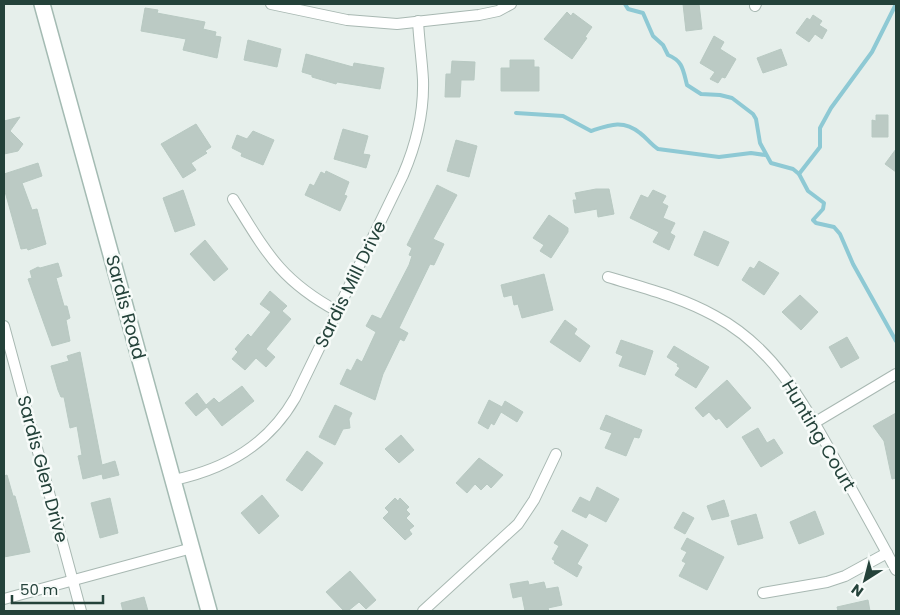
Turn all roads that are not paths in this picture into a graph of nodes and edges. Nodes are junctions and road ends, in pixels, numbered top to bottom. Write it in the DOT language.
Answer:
graph roads {
  1 [pos="42,4"];
  2 [pos="271,4"];
  3 [pos="511,4"];
  4 [pos="418,21"];
  5 [pos="232,199"];
  6 [pos="608,277"];
  7 [pos="338,311"];
  8 [pos="4,326"];
  9 [pos="896,374"];
  10 [pos="814,423"];
  11 [pos="556,454"];
  12 [pos="174,480"];
  13 [pos="192,548"];
  14 [pos="887,553"];
  15 [pos="896,570"];
  16 [pos="73,580"];
  17 [pos="763,594"];
  18 [pos="4,599"];
  19 [pos="81,611"];
  20 [pos="209,611"];
  21 [pos="423,611"];
  1 -- 12 [label="main road, Sardis Road"];
  2 -- 4 [label="street"];
  3 -- 4 [label="street"];
  4 -- 7 [label="street, Sardis Mill Drive"];
  5 -- 7 [label="street"];
  6 -- 10 [label="street, Hunting Court"];
  7 -- 12 [label="street, Sardis Mill Drive"];
  8 -- 16 [label="street, Sardis Glen Drive"];
  9 -- 10 [label="street"];
  10 -- 14 [label="street, Hunting Court"];
  11 -- 21 [label="street"];
  12 -- 13 [label="main road, Sardis Road"];
  13 -- 16 [label="street"];
  13 -- 20 [label="main road, Sardis Road"];
  14 -- 15 [label="street, Hunting Court"];
  14 -- 17 [label="street"];
  16 -- 18 [label="street"];
  16 -- 19 [label="street, Sardis Glen Drive"];
}
